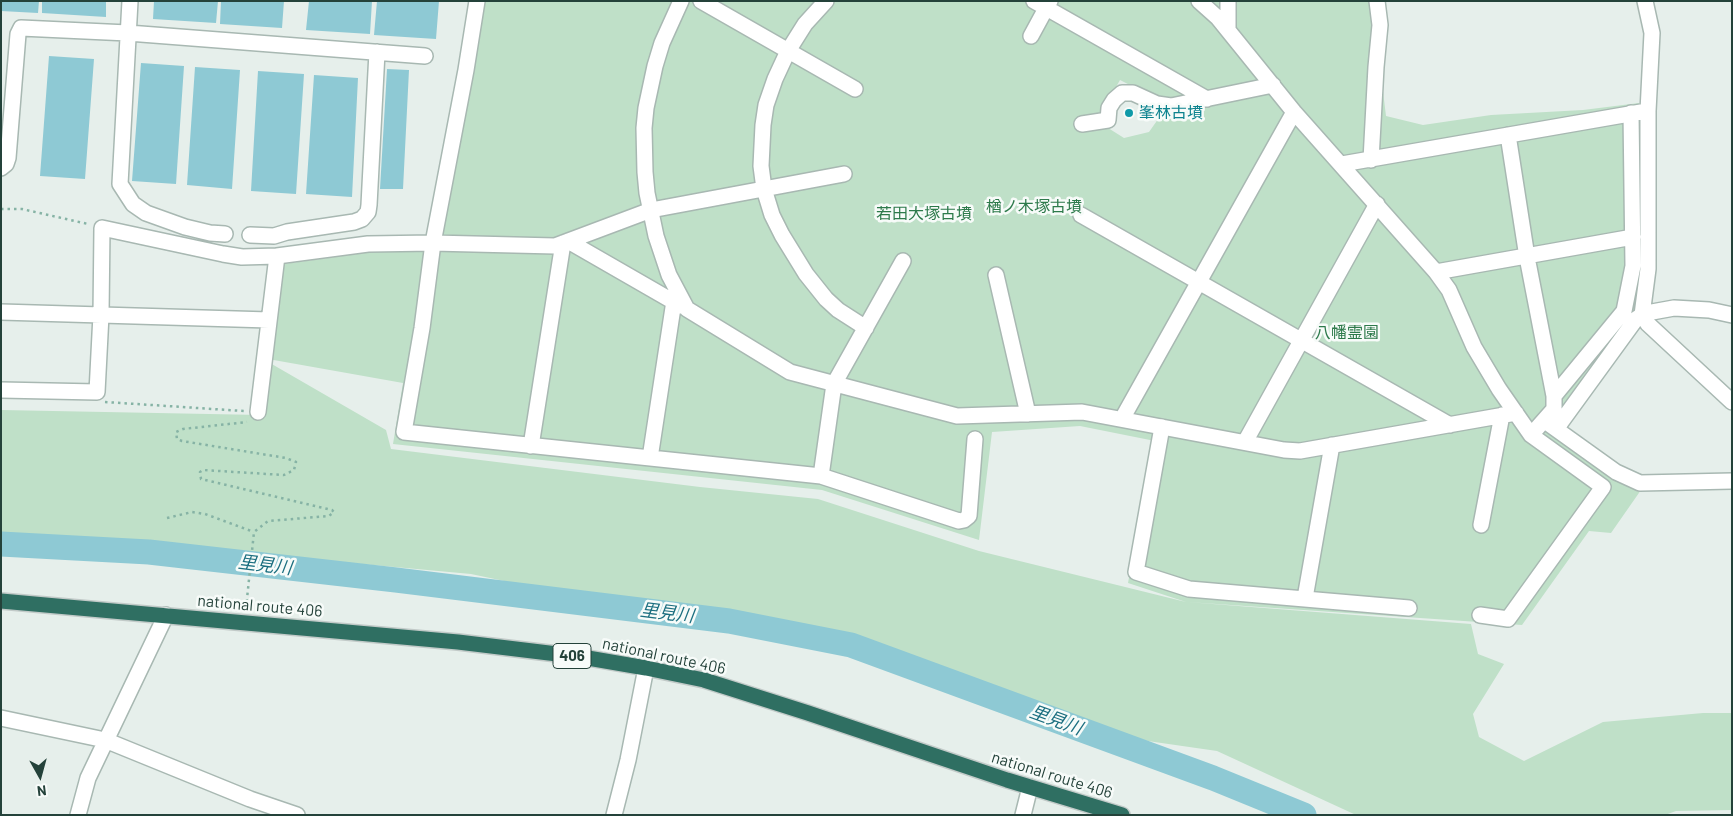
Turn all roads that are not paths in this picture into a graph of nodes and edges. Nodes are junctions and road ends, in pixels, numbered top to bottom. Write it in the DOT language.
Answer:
graph roads {
  1 [pos="130,1"];
  2 [pos="477,1"];
  3 [pos="681,1"];
  4 [pos="701,1"];
  5 [pos="826,1"];
  6 [pos="1199,1"];
  7 [pos="1228,1"];
  8 [pos="1377,1"];
  9 [pos="1646,1"];
  10 [pos="1044,3"];
  11 [pos="1228,29"];
  12 [pos="128,34"];
  13 [pos="1031,36"];
  14 [pos="788,51"];
  15 [pos="377,52"];
  16 [pos="425,56"];
  17 [pos="1273,85"];
  18 [pos="855,89"];
  19 [pos="1207,99"];
  20 [pos="1648,111"];
  21 [pos="1294,112"];
  22 [pos="1631,113"];
  23 [pos="1082,124"];
  24 [pos="1508,135"];
  25 [pos="1371,160"];
  26 [pos="1342,164"];
  27 [pos="1,168"];
  28 [pos="844,174"];
  29 [pos="764,188"];
  30 [pos="1377,204"];
  31 [pos="650,210"];
  32 [pos="1081,215"];
  33 [pos="225,234"];
  34 [pos="250,235"];
  35 [pos="1633,237"];
  36 [pos="566,242"];
  37 [pos="433,243"];
  38 [pos="277,256"];
  39 [pos="1527,256"];
  40 [pos="903,261"];
  41 [pos="1436,272"];
  42 [pos="996,275"];
  43 [pos="1199,282"];
  44 [pos="680,305"];
  45 [pos="1,312"];
  46 [pos="101,315"];
  47 [pos="1642,315"];
  48 [pos="1732,315"];
  49 [pos="269,320"];
  50 [pos="866,328"];
  51 [pos="1301,339"];
  52 [pos="834,384"];
  53 [pos="1,390"];
  54 [pos="1554,396"];
  55 [pos="1732,402"];
  56 [pos="258,412"];
  57 [pos="1028,414"];
  58 [pos="1509,414"];
  59 [pos="1122,419"];
  60 [pos="1544,420"];
  61 [pos="1450,425"];
  62 [pos="1162,427"];
  63 [pos="1556,430"];
  64 [pos="1531,434"];
  65 [pos="975,439"];
  66 [pos="1245,442"];
  67 [pos="1332,445"];
  68 [pos="531,446"];
  69 [pos="650,458"];
  70 [pos="821,476"];
  71 [pos="1732,481"];
  72 [pos="1481,525"];
  73 [pos="1305,598"];
  74 [pos="1,601"];
  75 [pos="1409,608"];
  76 [pos="166,615"];
  77 [pos="1480,615"];
  78 [pos="646,668"];
  79 [pos="1,718"];
  80 [pos="105,740"];
  81 [pos="1030,787"];
  82 [pos="78,815"];
  83 [pos="297,815"];
  84 [pos="614,815"];
  85 [pos="1022,815"];
  86 [pos="1122,815"];
  1 -- 12 [label="street"];
  2 -- 37 [label="street"];
  3 -- 31 [label="street"];
  4 -- 14 [label="street"];
  5 -- 14 [label="street"];
  6 -- 11 [label="street"];
  7 -- 11 [label="street"];
  8 -- 25 [label="street"];
  9 -- 20 [label="street"];
  10 -- 13 [label="street"];
  10 -- 19 [label="street"];
  11 -- 17 [label="street"];
  12 -- 15 [label="street"];
  12 -- 27 [label="street"];
  12 -- 33 [label="street"];
  14 -- 18 [label="street"];
  14 -- 29 [label="street"];
  15 -- 16 [label="street"];
  15 -- 34 [label="street"];
  17 -- 19 [label="street"];
  17 -- 21 [label="street"];
  19 -- 23 [label="street"];
  20 -- 22 [label="street"];
  20 -- 47 [label="street"];
  21 -- 26 [label="street"];
  21 -- 43 [label="street"];
  22 -- 24 [label="street"];
  22 -- 35 [label="street"];
  24 -- 25 [label="street"];
  24 -- 39 [label="street"];
  25 -- 26 [label="street"];
  26 -- 30 [label="street"];
  28 -- 29 [label="street"];
  29 -- 31 [label="street"];
  29 -- 50 [label="street"];
  30 -- 41 [label="street"];
  30 -- 51 [label="street"];
  31 -- 36 [label="street"];
  31 -- 44 [label="street"];
  32 -- 43 [label="street"];
  35 -- 39 [label="street"];
  35 -- 54 [label="street"];
  36 -- 37 [label="street"];
  36 -- 44 [label="street"];
  36 -- 68 [label="street"];
  37 -- 38 [label="street"];
  37 -- 68 [label="street"];
  38 -- 46 [label="street"];
  38 -- 49 [label="street"];
  39 -- 41 [label="street"];
  39 -- 54 [label="street"];
  40 -- 50 [label="street"];
  41 -- 58 [label="street"];
  42 -- 57 [label="street"];
  43 -- 51 [label="street"];
  43 -- 59 [label="street"];
  44 -- 52 [label="street"];
  44 -- 69 [label="street"];
  45 -- 46 [label="street"];
  46 -- 49 [label="street"];
  46 -- 53 [label="street"];
  47 -- 48 [label="street"];
  47 -- 55 [label="street"];
  47 -- 63 [label="street"];
  49 -- 56 [label="street"];
  50 -- 52 [label="street"];
  51 -- 61 [label="street"];
  51 -- 66 [label="street"];
  52 -- 57 [label="street"];
  52 -- 70 [label="street"];
  54 -- 60 [label="street"];
  57 -- 59 [label="street"];
  58 -- 61 [label="street"];
  58 -- 64 [label="street"];
  58 -- 72 [label="street"];
  59 -- 62 [label="street"];
  60 -- 63 [label="street"];
  60 -- 64 [label="street"];
  61 -- 67 [label="street"];
  62 -- 66 [label="street"];
  62 -- 73 [label="street"];
  63 -- 71 [label="street"];
  64 -- 77 [label="street"];
  65 -- 70 [label="street"];
  66 -- 67 [label="street"];
  67 -- 73 [label="street"];
  68 -- 69 [label="street"];
  69 -- 70 [label="street"];
  73 -- 75 [label="street"];
  74 -- 76 [label="highway, national route 406 / 406"];
  76 -- 78 [label="highway, national route 406 / 406"];
  76 -- 80 [label="street"];
  78 -- 81 [label="highway, national route 406 / 406"];
  78 -- 84 [label="street"];
  79 -- 80 [label="street"];
  80 -- 82 [label="street"];
  80 -- 83 [label="street"];
  81 -- 85 [label="street"];
  81 -- 86 [label="highway, national route 406 / 406"];
}
